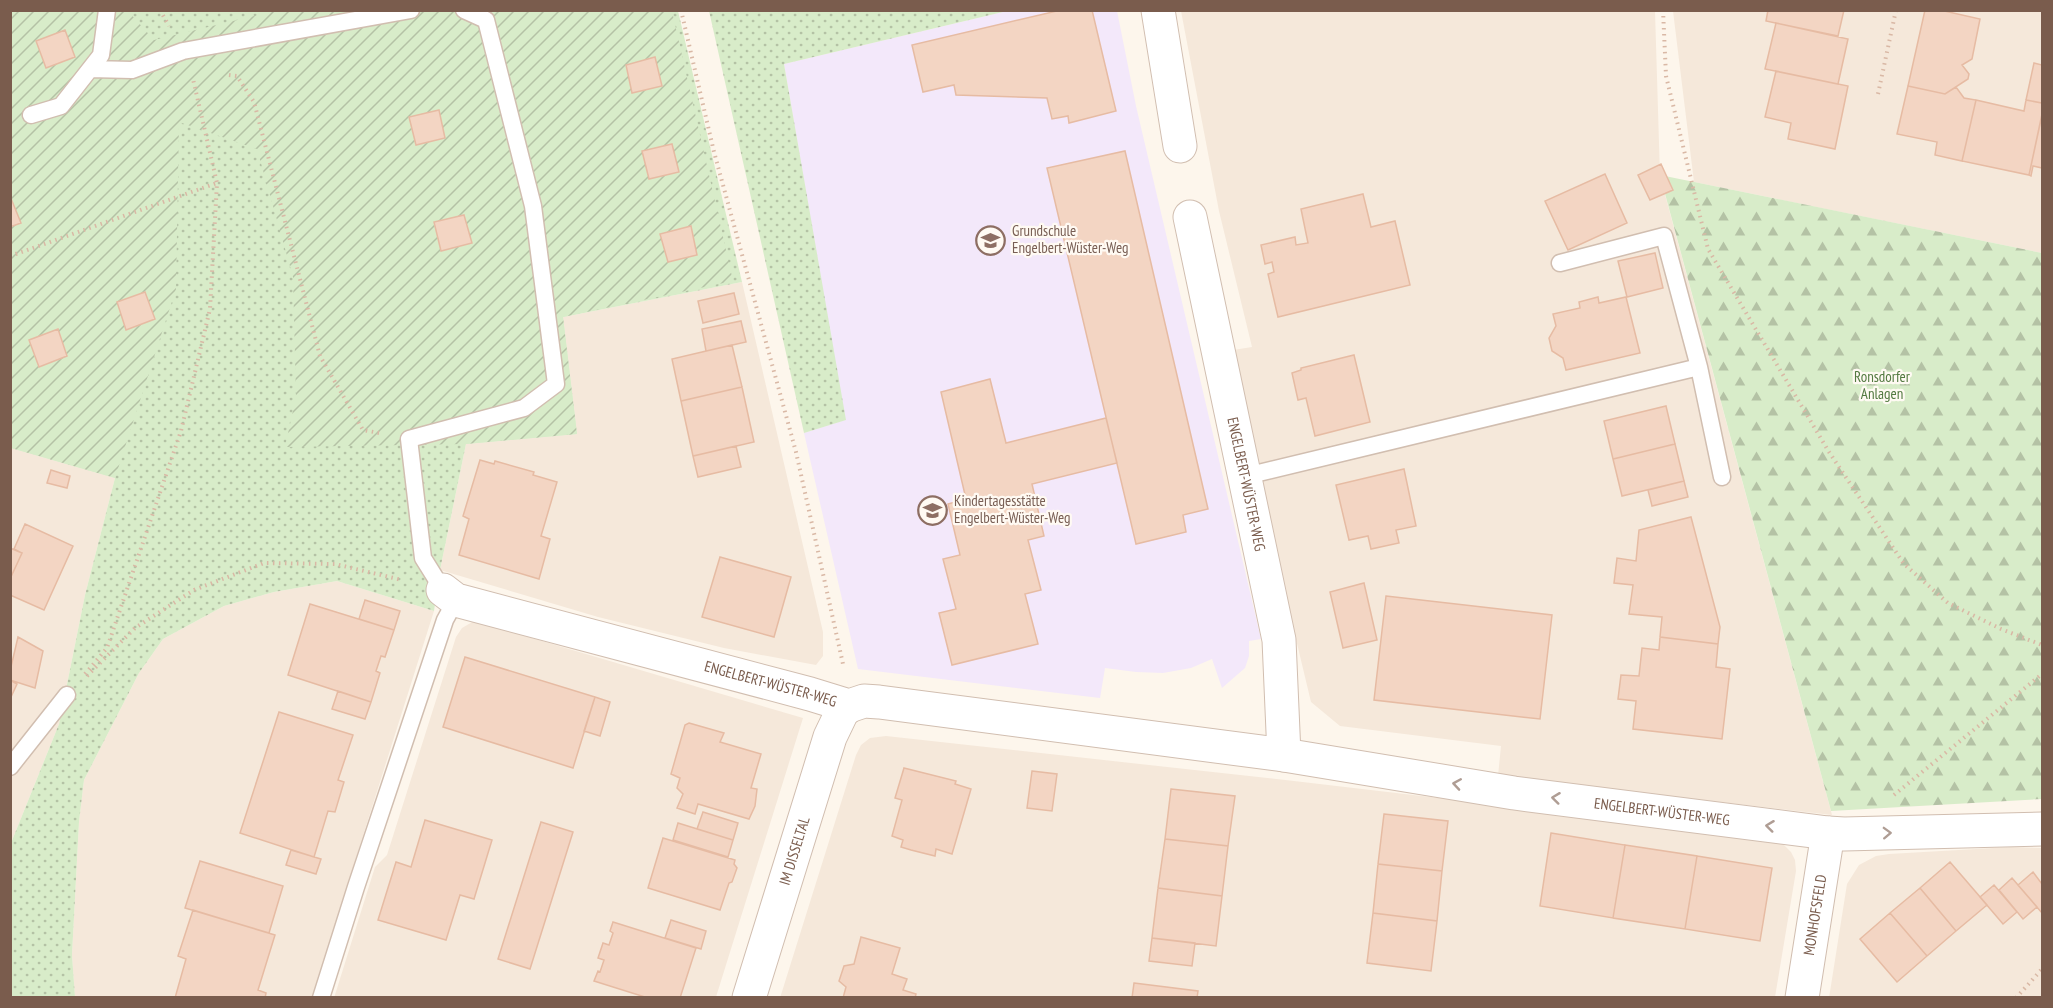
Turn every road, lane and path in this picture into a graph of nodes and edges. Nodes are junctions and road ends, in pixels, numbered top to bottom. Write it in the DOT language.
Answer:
graph roads {
  1 [pos="107,10"];
  2 [pos="160,10"];
  3 [pos="411,10"];
  4 [pos="464,10"];
  5 [pos="681,10"];
  6 [pos="1158,10"];
  7 [pos="1662,10"];
  8 [pos="1896,10"];
  9 [pos="183,51"];
  10 [pos="190,67"];
  11 [pos="90,69"];
  12 [pos="1878,94"];
  13 [pos="31,115"];
  14 [pos="1180,146"];
  15 [pos="217,183"];
  16 [pos="1190,217"];
  17 [pos="10,256"];
  18 [pos="1560,263"];
  19 [pos="1699,367"];
  20 [pos="409,439"];
  21 [pos="1246,476"];
  22 [pos="1722,477"];
  23 [pos="450,595"];
  24 [pos="2043,645"];
  25 [pos="2043,674"];
  26 [pos="67,695"];
  27 [pos="849,706"];
  28 [pos="1284,755"];
  29 [pos="10,767"];
  30 [pos="1889,798"];
  31 [pos="2043,829"];
  32 [pos="1828,833"];
  33 [pos="2043,969"];
  34 [pos="321,998"];
  35 [pos="749,998"];
  36 [pos="1802,998"];
  37 [pos="2016,998"];
  1 -- 11 [label="lane"];
  2 -- 9 [label="path"];
  3 -- 9 [label="lane"];
  4 -- 20 [label="lane"];
  5 -- 27 [label="path"];
  6 -- 14 [label="street"];
  7 -- 24 [label="path"];
  8 -- 12 [label="path"];
  9 -- 10 [label="path"];
  9 -- 11 [label="lane"];
  10 -- 15 [label="path"];
  10 -- 20 [label="path"];
  11 -- 13 [label="lane"];
  15 -- 17 [label="path"];
  15 -- 26 [label="path"];
  16 -- 21 [label="street, ENGELBERT-WÜSTER-WEG"];
  18 -- 19 [label="lane"];
  19 -- 21 [label="lane"];
  19 -- 22 [label="lane"];
  20 -- 23 [label="lane"];
  21 -- 28 [label="street, ENGELBERT-WÜSTER-WEG"];
  23 -- 26 [label="path"];
  23 -- 27 [label="street, ENGELBERT-WÜSTER-WEG"];
  23 -- 34 [label="lane"];
  25 -- 30 [label="path"];
  26 -- 29 [label="lane"];
  27 -- 28 [label="street, ENGELBERT-WÜSTER-WEG"];
  27 -- 35 [label="street, IM DISSELTAL"];
  32 -- 28 [label="street, ENGELBERT-WÜSTER-WEG, one-way"];
  32 -- 31 [label="street, ENGELBERT-WÜSTER-WEG, one-way"];
  32 -- 36 [label="street, MONHOFSFELD"];
  33 -- 37 [label="path"];
}
